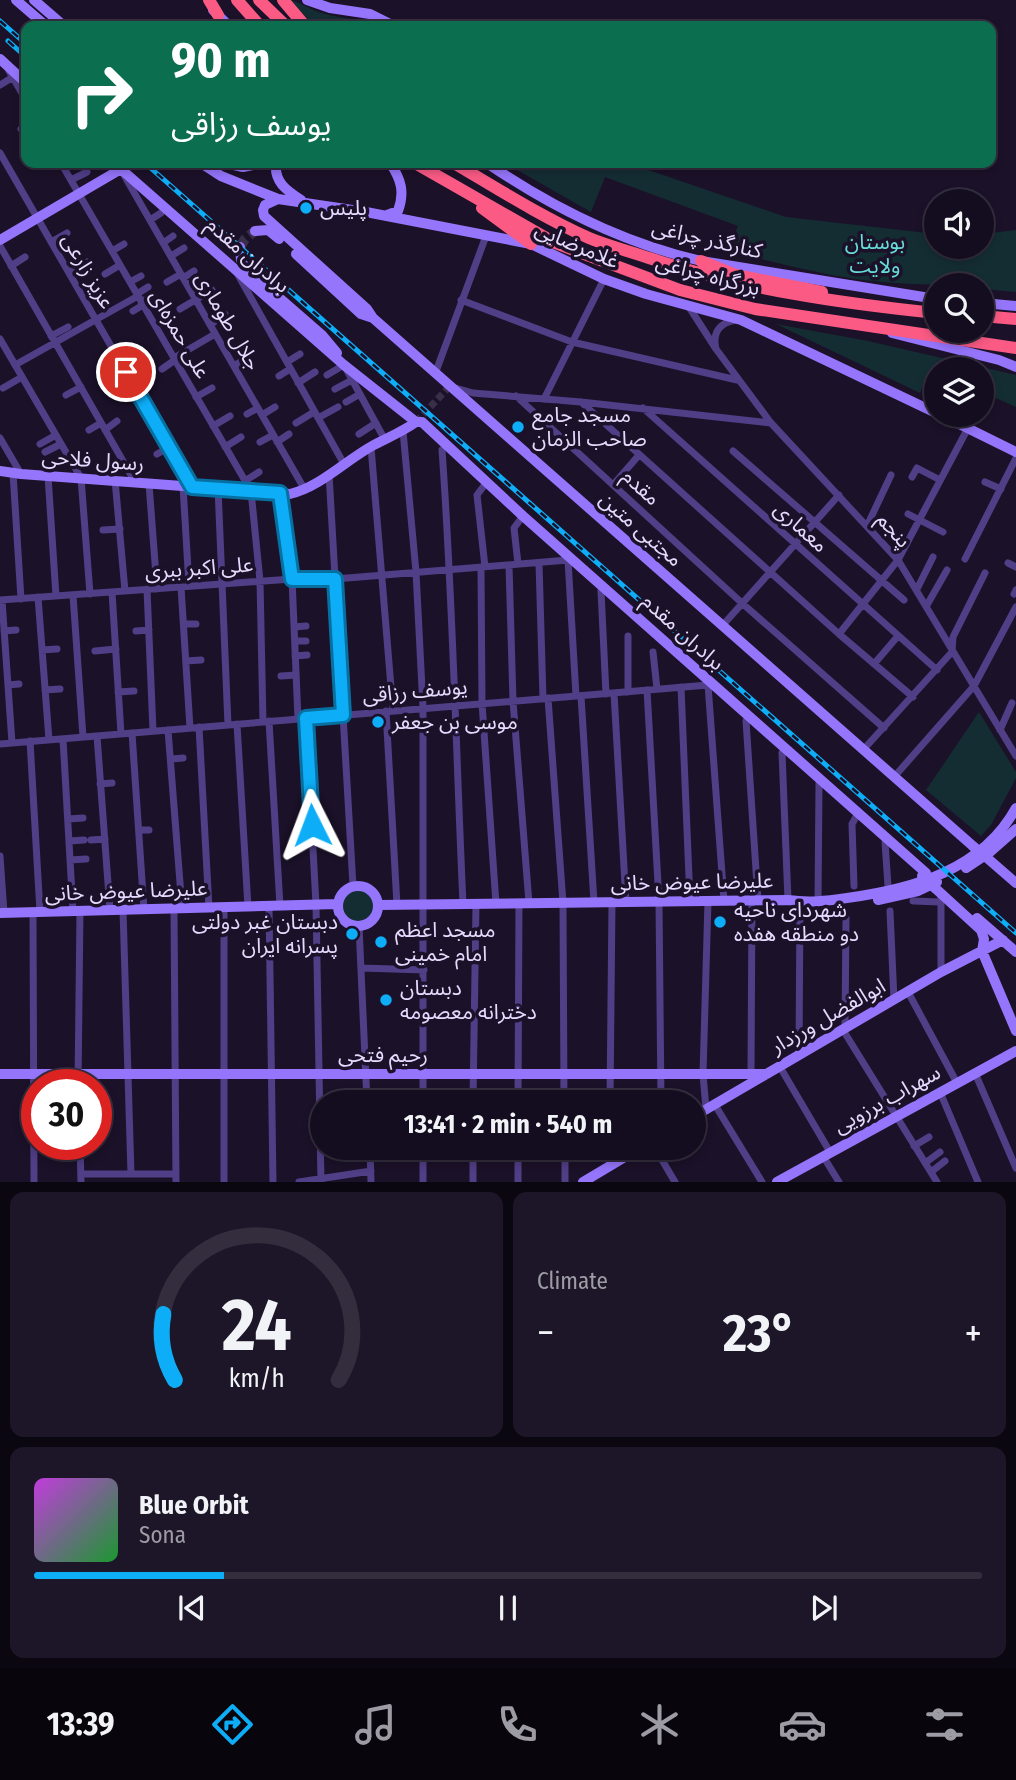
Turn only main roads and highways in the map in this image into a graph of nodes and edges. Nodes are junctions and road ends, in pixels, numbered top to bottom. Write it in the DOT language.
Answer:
graph roads {
  1 [pos="209,0"];
  2 [pos="237,0"];
  3 [pos="260,0"];
  4 [pos="283,0"];
  5 [pos="218,15"];
  6 [pos="256,21"];
  7 [pos="281,21"];
  8 [pos="301,21"];
  9 [pos="424,168"];
  10 [pos="462,168"];
  11 [pos="474,168"];
  12 [pos="451,184"];
  13 [pos="515,200"];
  14 [pos="531,244"];
  15 [pos="701,261"];
  16 [pos="883,308"];
  17 [pos="924,312"];
  18 [pos="994,317"];
  19 [pos="1016,319"];
  20 [pos="1016,348"];
  1 -- 5 [label="highway"];
  2 -- 6 [label="highway"];
  3 -- 7 [label="highway"];
  4 -- 8 [label="highway"];
  9 -- 12 [label="highway, بزرگراه چراغی"];
  10 -- 13 [label="highway, بزرگراه چراغی"];
  11 -- 13 [label="highway, بزرگراه چراغی"];
  12 -- 14 [label="highway"];
  12 -- 20 [label="highway, بزرگراه چراغی"];
  13 -- 16 [label="highway, بزرگراه چراغی"];
  15 -- 16 [label="highway"];
  16 -- 17 [label="highway, بزرگراه چراغی"];
  18 -- 19 [label="highway"];
}
